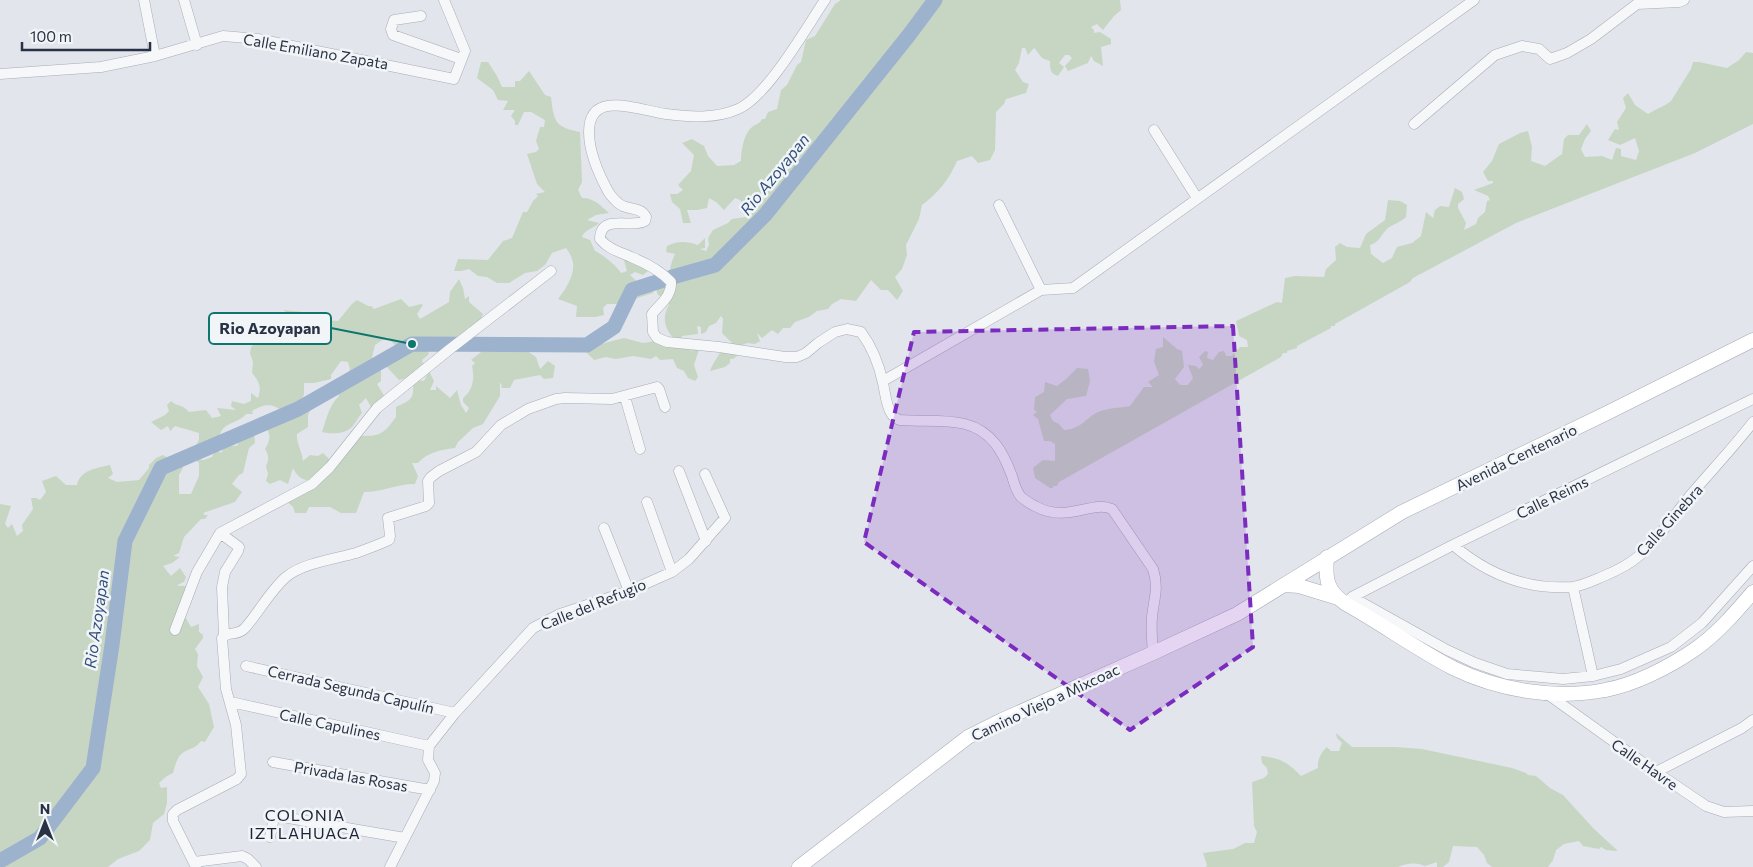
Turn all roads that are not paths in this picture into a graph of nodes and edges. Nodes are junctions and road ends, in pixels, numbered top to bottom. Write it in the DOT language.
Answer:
graph roads {
  1 [pos="144,0"];
  2 [pos="184,0"];
  3 [pos="444,0"];
  4 [pos="825,0"];
  5 [pos="1474,0"];
  6 [pos="1684,0"];
  7 [pos="421,16"];
  8 [pos="197,45"];
  9 [pos="155,56"];
  10 [pos="461,59"];
  11 [pos="0,73"];
  12 [pos="1414,124"];
  13 [pos="1154,130"];
  14 [pos="1197,198"];
  15 [pos="999,205"];
  16 [pos="551,271"];
  17 [pos="1041,290"];
  18 [pos="1753,340"];
  19 [pos="883,381"];
  20 [pos="625,397"];
  21 [pos="1753,399"];
  22 [pos="664,407"];
  23 [pos="1753,422"];
  24 [pos="640,449"];
  25 [pos="679,471"];
  26 [pos="705,474"];
  27 [pos="647,502"];
  28 [pos="604,528"];
  29 [pos="220,533"];
  30 [pos="706,541"];
  31 [pos="1454,545"];
  32 [pos="1327,557"];
  33 [pos="1753,566"];
  34 [pos="672,572"];
  35 [pos="1286,585"];
  36 [pos="1573,587"];
  37 [pos="629,591"];
  38 [pos="1753,592"];
  39 [pos="1344,599"];
  40 [pos="175,630"];
  41 [pos="224,635"];
  42 [pos="1152,653"];
  43 [pos="246,666"];
  44 [pos="1593,676"];
  45 [pos="1546,693"];
  46 [pos="231,702"];
  47 [pos="455,713"];
  48 [pos="1753,720"];
  49 [pos="429,746"];
  50 [pos="272,762"];
  51 [pos="1656,772"];
  52 [pos="430,790"];
  53 [pos="1753,810"];
  54 [pos="270,837"];
  55 [pos="405,838"];
  56 [pos="195,864"];
  57 [pos="256,867"];
  58 [pos="390,867"];
  59 [pos="799,867"];
  1 -- 9 [label="street"];
  2 -- 8 [label="street"];
  3 -- 10 [label="street"];
  4 -- 19 [label="street"];
  5 -- 14 [label="street"];
  6 -- 12 [label="street"];
  7 -- 10 [label="street"];
  8 -- 9 [label="street, Calle Emiliano Zapata"];
  8 -- 10 [label="street, Calle Emiliano Zapata"];
  9 -- 11 [label="street, Calle Emiliano Zapata"];
  13 -- 14 [label="street"];
  14 -- 17 [label="street"];
  15 -- 17 [label="street"];
  16 -- 29 [label="street"];
  17 -- 19 [label="street"];
  18 -- 32 [label="main road, Avenida Centenario"];
  19 -- 42 [label="street"];
  20 -- 22 [label="street"];
  20 -- 24 [label="street"];
  20 -- 41 [label="street"];
  21 -- 31 [label="street, Calle Reims"];
  23 -- 36 [label="street, Calle Ginebra"];
  25 -- 30 [label="street"];
  26 -- 30 [label="street, Calle del Refugio"];
  27 -- 34 [label="street"];
  28 -- 37 [label="street"];
  29 -- 40 [label="street"];
  29 -- 41 [label="street"];
  30 -- 34 [label="street, Calle del Refugio"];
  31 -- 36 [label="street, Calle Ginebra"];
  31 -- 39 [label="street, Calle Reims"];
  32 -- 35 [label="main road, Avenida Centenario"];
  32 -- 39 [label="main road"];
  33 -- 44 [label="street"];
  34 -- 37 [label="street, Calle del Refugio"];
  35 -- 39 [label="main road"];
  35 -- 42 [label="main road, Camino Viejo a Mixcoac"];
  36 -- 44 [label="street"];
  37 -- 47 [label="street, Calle del Refugio"];
  38 -- 45 [label="main road"];
  39 -- 44 [label="street"];
  39 -- 45 [label="main road"];
  41 -- 46 [label="street"];
  42 -- 59 [label="main road, Camino Viejo a Mixcoac"];
  43 -- 47 [label="street, Cerrada Segunda Capulín"];
  45 -- 51 [label="street, Calle Havre"];
  46 -- 49 [label="street, Calle Capulines"];
  46 -- 56 [label="street"];
  47 -- 49 [label="street, Calle del Refugio"];
  48 -- 51 [label="street"];
  49 -- 52 [label="street"];
  50 -- 52 [label="street, Privada las Rosas"];
  51 -- 53 [label="street, Calle Havre"];
  52 -- 55 [label="street"];
  54 -- 55 [label="street"];
  55 -- 58 [label="street"];
  56 -- 57 [label="street"];
}
